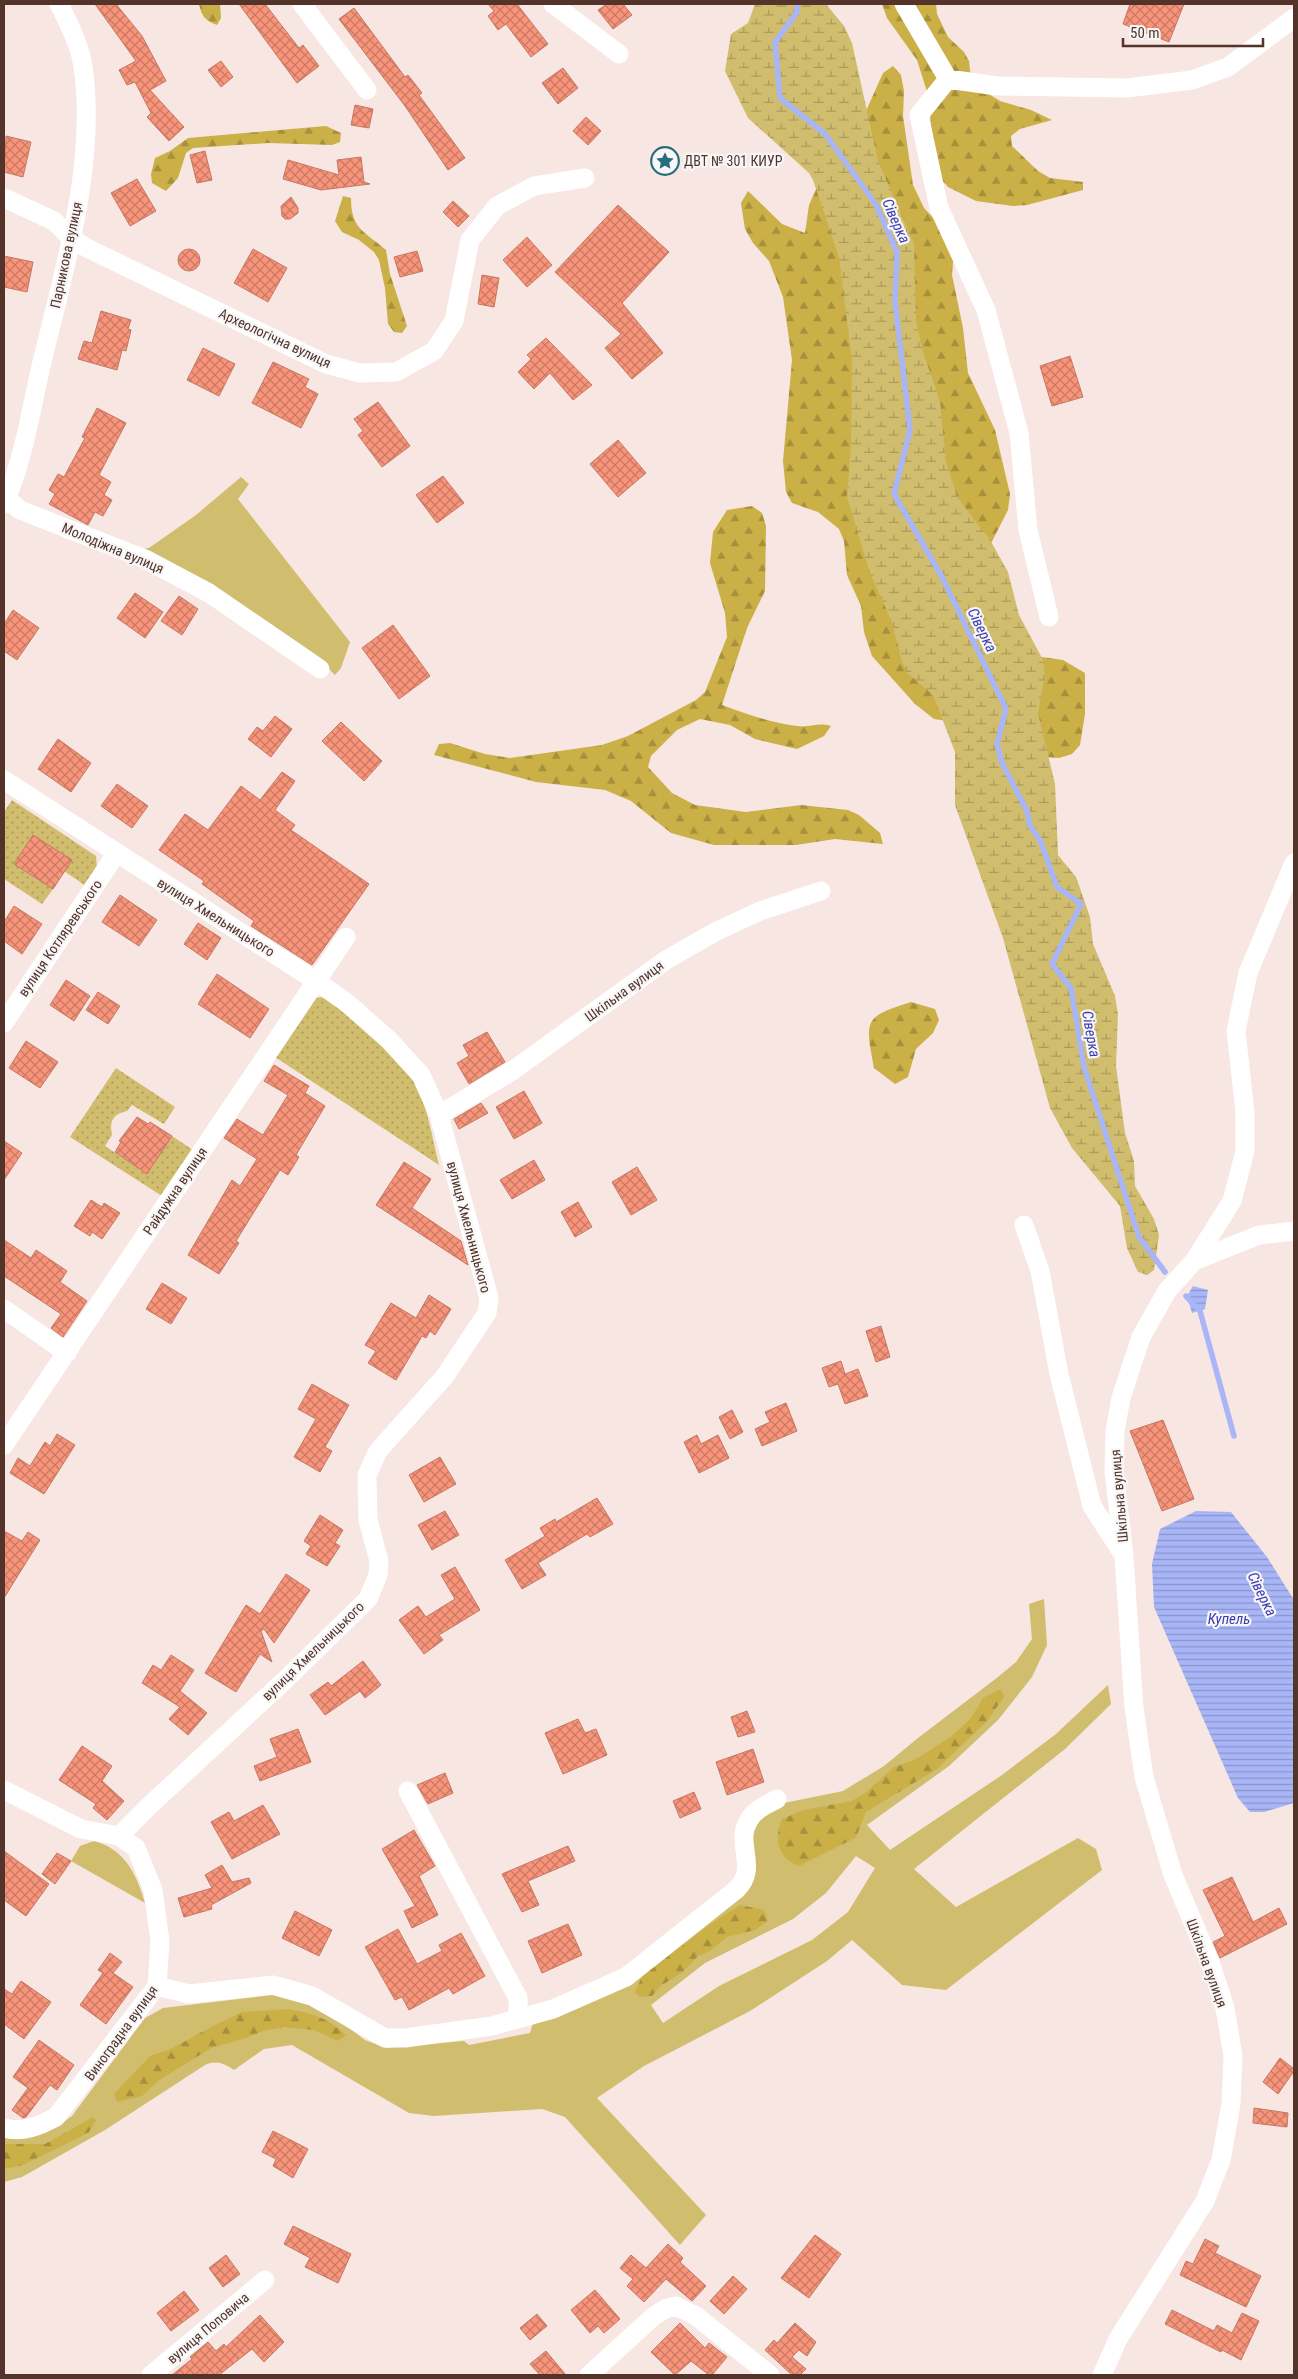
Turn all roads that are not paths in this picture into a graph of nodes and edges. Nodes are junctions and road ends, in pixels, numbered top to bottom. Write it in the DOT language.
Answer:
graph roads {
  1 [pos="59,4"];
  2 [pos="302,4"];
  3 [pos="553,4"];
  4 [pos="904,4"];
  5 [pos="1294,18"];
  6 [pos="619,54"];
  7 [pos="948,79"];
  8 [pos="367,90"];
  9 [pos="585,178"];
  10 [pos="4,198"];
  11 [pos="71,238"];
  12 [pos="5,500"];
  13 [pos="1049,616"];
  14 [pos="320,669"];
  15 [pos="4,780"];
  16 [pos="116,854"];
  17 [pos="1294,863"];
  18 [pos="821,891"];
  19 [pos="346,937"];
  20 [pos="316,981"];
  21 [pos="4,1023"];
  22 [pos="438,1115"];
  23 [pos="1024,1224"];
  24 [pos="1294,1231"];
  25 [pos="1194,1262"];
  26 [pos="4,1309"];
  27 [pos="67,1353"];
  28 [pos="4,1445"];
  29 [pos="1124,1556"];
  30 [pos="4,1790"];
  31 [pos="408,1791"];
  32 [pos="777,1799"];
  33 [pos="119,1836"];
  34 [pos="157,1986"];
  35 [pos="518,2018"];
  36 [pos="4,2128"];
  37 [pos="265,2280"];
  38 [pos="151,2375"];
  39 [pos="588,2375"];
  40 [pos="770,2375"];
  41 [pos="1102,2375"];
  1 -- 11 [label="street, Парникова вулиця"];
  2 -- 8 [label="street"];
  3 -- 6 [label="street"];
  4 -- 7 [label="street"];
  5 -- 7 [label="street"];
  7 -- 13 [label="street"];
  9 -- 11 [label="street, Археологічна вулиця"];
  10 -- 11 [label="street, Археологічна вулиця"];
  11 -- 12 [label="street, Парникова вулиця"];
  12 -- 14 [label="street, Молодіжна вулиця"];
  15 -- 16 [label="street, вулиця Хмельницького"];
  16 -- 20 [label="street, вулиця Хмельницького"];
  16 -- 21 [label="street, вулиця Котляревського"];
  17 -- 25 [label="street"];
  18 -- 22 [label="street, Шкільна вулиця"];
  19 -- 20 [label="street, Райдужна вулиця"];
  20 -- 22 [label="street, вулиця Хмельницького"];
  20 -- 27 [label="street, Райдужна вулиця"];
  22 -- 33 [label="street, вулиця Хмельницького"];
  23 -- 29 [label="street, Шкільна вулиця"];
  24 -- 25 [label="street, Шкільна вулиця"];
  25 -- 29 [label="street, Шкільна вулиця"];
  26 -- 27 [label="street"];
  27 -- 28 [label="street, Райдужна вулиця"];
  29 -- 41 [label="street, Шкільна вулиця"];
  30 -- 33 [label="street"];
  31 -- 35 [label="street"];
  32 -- 35 [label="street"];
  33 -- 34 [label="street, Виноградна вулиця"];
  34 -- 35 [label="street"];
  34 -- 36 [label="street, Виноградна вулиця"];
  37 -- 38 [label="street, вулиця Поповича"];
  39 -- 40 [label="street"];
}
